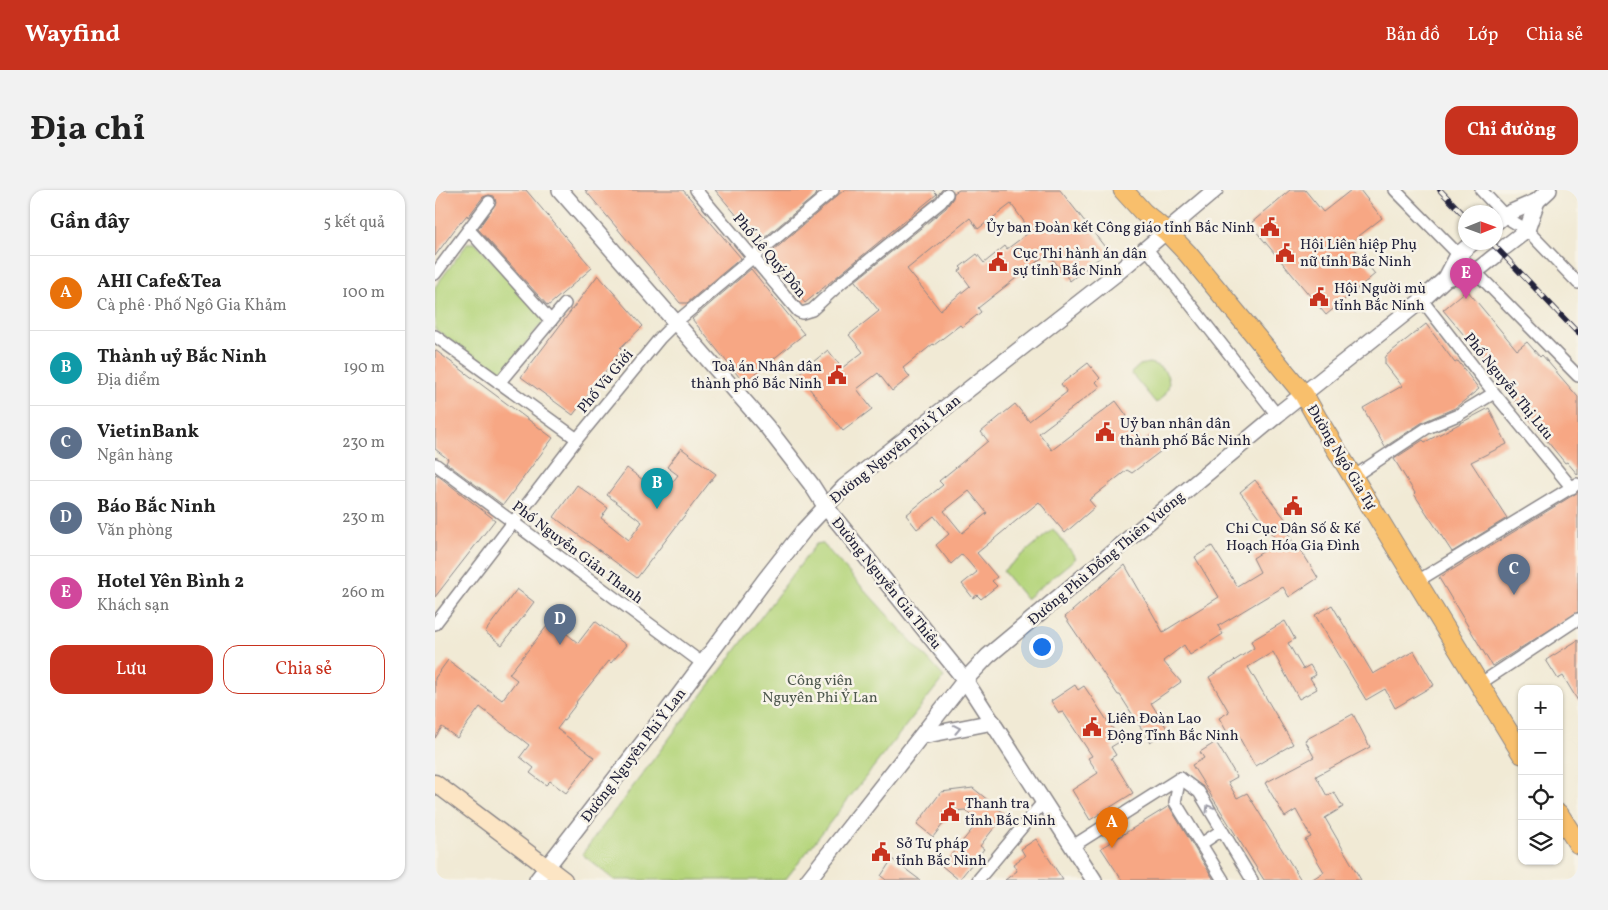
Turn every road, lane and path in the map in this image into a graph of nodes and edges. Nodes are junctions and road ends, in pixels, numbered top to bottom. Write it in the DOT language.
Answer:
graph roads {
  1 [pos="560,190"];
  2 [pos="696,190"];
  3 [pos="1123,190"];
  4 [pos="1215,190"];
  5 [pos="1395,190"];
  6 [pos="1481,190"];
  7 [pos="1549,190"];
  8 [pos="830,191"];
  9 [pos="947,191"];
  10 [pos="1537,201"];
  11 [pos="489,202"];
  12 [pos="1491,205"];
  13 [pos="1503,218"];
  14 [pos="1503,220"];
  15 [pos="469,230"];
  16 [pos="1527,230"];
  17 [pos="1167,232"];
  18 [pos="1147,249"];
  19 [pos="1464,250"];
  20 [pos="1458,255"];
  21 [pos="752,258"];
  22 [pos="1475,272"];
  23 [pos="435,274"];
  24 [pos="1446,278"];
  25 [pos="1578,283"];
  26 [pos="1422,300"];
  27 [pos="565,304"];
  28 [pos="551,321"];
  29 [pos="675,323"];
  30 [pos="435,336"];
  31 [pos="1578,376"];
  32 [pos="499,383"];
  33 [pos="1494,393"];
  34 [pos="1304,395"];
  35 [pos="1277,415"];
  36 [pos="577,440"];
  37 [pos="435,465"];
  38 [pos="1353,477"];
  39 [pos="1575,485"];
  40 [pos="825,506"];
  41 [pos="514,523"];
  42 [pos="1416,582"];
  43 [pos="1578,619"];
  44 [pos="435,624"];
  45 [pos="703,663"];
  46 [pos="965,680"];
  47 [pos="1478,685"];
  48 [pos="993,722"];
  49 [pos="922,736"];
  50 [pos="1518,748"];
  51 [pos="1180,778"];
  52 [pos="435,783"];
  53 [pos="1044,801"];
  54 [pos="1563,820"];
  55 [pos="1222,830"];
  56 [pos="1201,844"];
  57 [pos="1578,844"];
  58 [pos="1073,846"];
  59 [pos="542,874"];
  60 [pos="564,880"];
  61 [pos="808,880"];
  62 [pos="979,880"];
  63 [pos="1094,880"];
  64 [pos="1223,880"];
  65 [pos="1252,880"];
  1 -- 29 [label="street, Đường Nguyễn Gia Thiều"];
  2 -- 21 [label="street, Phố Lê Quý Đôn"];
  3 -- 17 [label="main road, Đường Ngô Gia Tự"];
  4 -- 17 [label="street, Đường Nguyên Phi Ỷ Lan"];
  5 -- 20 [label="street"];
  6 -- 12 [label="street"];
  7 -- 10 [label="street"];
  8 -- 21 [label="street, Phố Vũ Giới"];
  9 -- 21 [label="street, Phố Lê Quý Đôn"];
  10 -- 13 [label="street"];
  10 -- 16 [label="street"];
  11 -- 15 [label="street"];
  14 -- 16 [label="street"];
  15 -- 23 [label="street"];
  15 -- 28 [label="street"];
  16 -- 22 [label="street"];
  16 -- 25 [label="street"];
  17 -- 18 [label="street, Đường Nguyên Phi Ỷ Lan"];
  17 -- 34 [label="main road, Đường Ngô Gia Tự"];
  18 -- 35 [label="street"];
  18 -- 40 [label="street, Đường Nguyên Phi Ỷ Lan"];
  19 -- 20 [label="street, Đường Phù Đổng Thiên Vương"];
  20 -- 22 [label="street"];
  20 -- 24 [label="street, Đường Phù Đổng Thiên Vương"];
  21 -- 29 [label="street, Phố Vũ Giới"];
  22 -- 24 [label="street"];
  22 -- 31 [label="street"];
  24 -- 26 [label="street, Đường Phù Đổng Thiên Vương"];
  26 -- 33 [label="street, Phố Nguyễn Thị Lưu"];
  26 -- 34 [label="street, Đường Phù Đổng Thiên Vương"];
  27 -- 28 [label="street"];
  28 -- 32 [label="street"];
  29 -- 36 [label="street, Phố Vũ Giới"];
  29 -- 40 [label="street, Đường Nguyễn Gia Thiều"];
  30 -- 32 [label="street"];
  32 -- 36 [label="street"];
  33 -- 38 [label="street"];
  33 -- 39 [label="street, Phố Nguyễn Thị Lưu"];
  34 -- 35 [label="street, Đường Phù Đổng Thiên Vương"];
  34 -- 38 [label="main road, Đường Ngô Gia Tự"];
  35 -- 46 [label="street, Đường Phù Đổng Thiên Vương"];
  36 -- 41 [label="street, Phố Vũ Giới"];
  37 -- 41 [label="street, Phố Nguyễn Giản Thanh"];
  38 -- 42 [label="main road, Đường Ngô Gia Tự"];
  39 -- 42 [label="street, Phố Nguyễn Thị Lưu"];
  40 -- 45 [label="street, Đường Nguyên Phi Ỷ Lan"];
  40 -- 46 [label="street, Đường Nguyễn Gia Thiều"];
  41 -- 44 [label="street, Phố Vũ Giới"];
  41 -- 45 [label="street, Phố Nguyễn Giản Thanh"];
  42 -- 47 [label="main road, Đường Ngô Gia Tự"];
  43 -- 47 [label="street"];
  45 -- 59 [label="street, Đường Nguyên Phi Ỷ Lan"];
  46 -- 48 [label="street, Đường Nguyễn Gia Thiều"];
  46 -- 49 [label="street, Đường Phù Đổng Thiên Vương"];
  47 -- 50 [label="main road, Đường Ngô Gia Tự"];
  49 -- 48 [label="street, one-way"];
  48 -- 53 [label="street, Đường Nguyễn Gia Thiều"];
  49 -- 61 [label="street, Đường Phù Đổng Thiên Vương"];
  55 -- 51 [label="street, one-way"];
  51 -- 56 [label="street"];
  51 -- 58 [label="street"];
  52 -- 59 [label="main road"];
  53 -- 58 [label="street, Đường Nguyễn Gia Thiều"];
  53 -- 62 [label="street"];
  54 -- 57 [label="main road"];
  55 -- 56 [label="street"];
  55 -- 65 [label="street"];
  56 -- 64 [label="street"];
  58 -- 63 [label="street, Đường Nguyễn Gia Thiều"];
  59 -- 60 [label="main road"];
}
